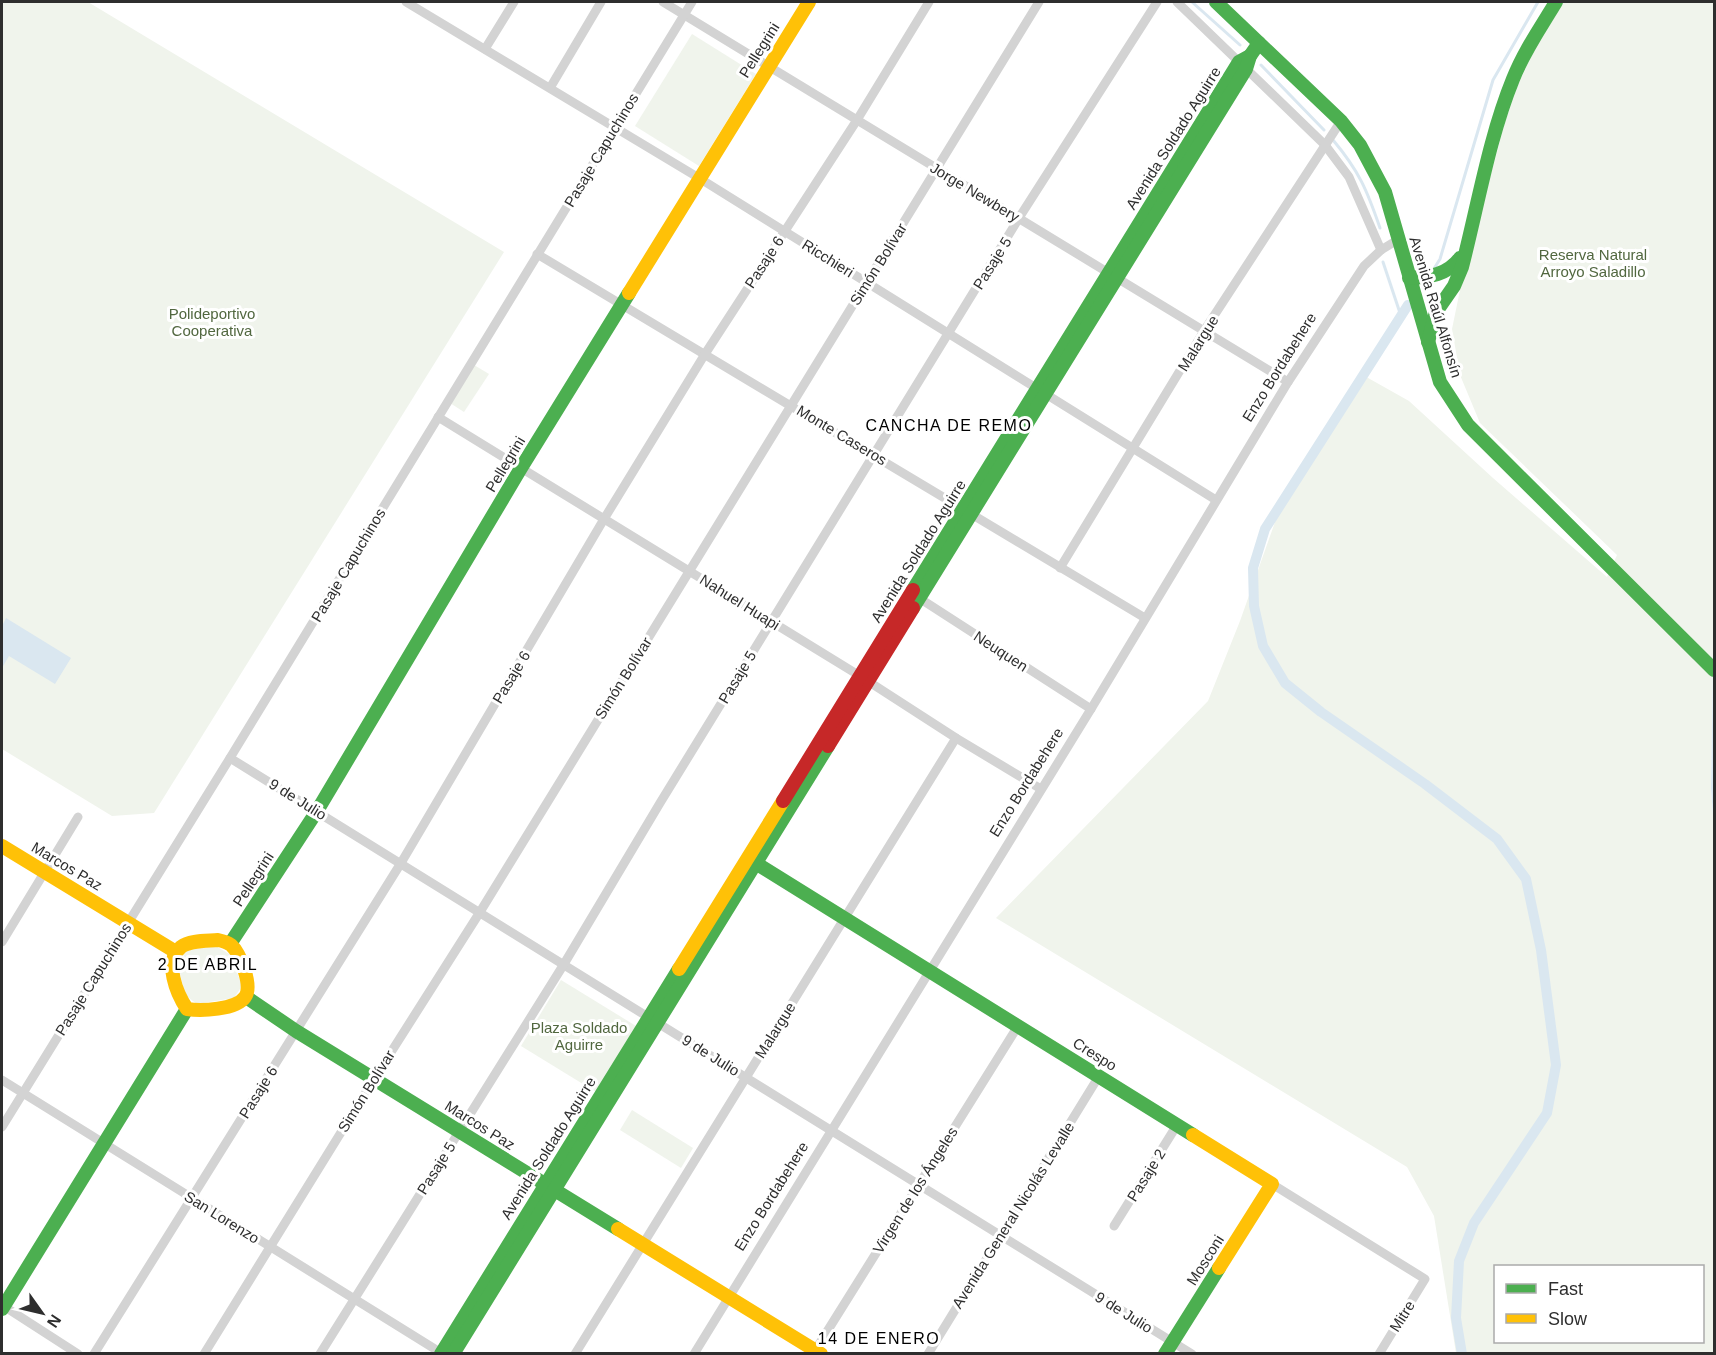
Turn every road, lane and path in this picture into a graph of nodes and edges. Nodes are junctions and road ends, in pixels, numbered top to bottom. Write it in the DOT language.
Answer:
graph roads {
  1 [pos="406,2"];
  2 [pos="514,2"];
  3 [pos="601,2"];
  4 [pos="663,2"];
  5 [pos="692,2"];
  6 [pos="809,2"];
  7 [pos="929,2"];
  8 [pos="1040,2"];
  9 [pos="1157,2"];
  10 [pos="1177,2"];
  11 [pos="1216,2"];
  12 [pos="1556,2"];
  13 [pos="684,14"];
  14 [pos="1259,43"];
  15 [pos="485,49"];
  16 [pos="1245,62"];
  17 [pos="768,66"];
  18 [pos="550,88"];
  19 [pos="857,120"];
  20 [pos="1341,121"];
  21 [pos="615,127"];
  22 [pos="1325,145"];
  23 [pos="937,168"];
  24 [pos="699,178"];
  25 [pos="1019,218"];
  26 [pos="784,231"];
  27 [pos="1399,239"];
  28 [pos="1381,250"];
  29 [pos="1464,251"];
  30 [pos="537,254"];
  31 [pos="1113,276"];
  32 [pos="1409,278"];
  33 [pos="867,283"];
  34 [pos="1414,294"];
  35 [pos="1443,302"];
  36 [pos="622,304"];
  37 [pos="1204,331"];
  38 [pos="948,334"];
  39 [pos="1427,343"];
  40 [pos="705,354"];
  41 [pos="1288,382"];
  42 [pos="1041,392"];
  43 [pos="791,405"];
  44 [pos="438,417"];
  45 [pos="1133,449"];
  46 [pos="874,454"];
  47 [pos="521,468"];
  48 [pos="1216,500"];
  49 [pos="968,510"];
  50 [pos="604,519"];
  51 [pos="1060,568"];
  52 [pos="689,572"];
  53 [pos="916,595"];
  54 [pos="1145,618"];
  55 [pos="771,622"];
  56 [pos="1714,670"];
  57 [pos="864,679"];
  58 [pos="1091,709"];
  59 [pos="956,738"];
  60 [pos="230,758"];
  61 [pos="1041,789"];
  62 [pos="317,812"];
  63 [pos="78,817"];
  64 [pos="2,846"];
  65 [pos="752,860"];
  66 [pos="401,863"];
  67 [pos="45,873"];
  68 [pos="480,912"];
  69 [pos="844,918"];
  70 [pos="128,923"];
  71 [pos="2,942"];
  72 [pos="230,944"];
  73 [pos="176,952"];
  74 [pos="564,964"];
  75 [pos="928,970"];
  76 [pos="246,997"];
  77 [pos="187,1009"];
  78 [pos="653,1020"];
  79 [pos="1018,1026"];
  80 [pos="296,1031"];
  81 [pos="1099,1076"];
  82 [pos="746,1077"];
  83 [pos="374,1078"];
  84 [pos="2,1080"];
  85 [pos="22,1093"];
  86 [pos="1177,1125"];
  87 [pos="2,1127"];
  88 [pos="831,1130"];
  89 [pos="459,1131"];
  90 [pos="104,1143"];
  91 [pos="919,1184"];
  92 [pos="1272,1184"];
  93 [pos="550,1187"];
  94 [pos="192,1198"];
  95 [pos="1114,1226"];
  96 [pos="1001,1235"];
  97 [pos="643,1244"];
  98 [pos="270,1247"];
  99 [pos="1425,1279"];
  100 [pos="729,1297"];
  101 [pos="354,1299"];
  102 [pos="2,1307"];
  103 [pos="1169,1348"];
  104 [pos="816,1352"];
  105 [pos="78,1353"];
  106 [pos="94,1353"];
  107 [pos="204,1353"];
  108 [pos="321,1353"];
  109 [pos="445,1353"];
  110 [pos="575,1353"];
  111 [pos="694,1353"];
  112 [pos="928,1353"];
  113 [pos="1192,1353"];
  114 [pos="1380,1353"];
  1 -- 15 [label="street, Ricchieri"];
  2 -- 15 [label="street"];
  3 -- 18 [label="street"];
  4 -- 13 [label="street, Jorge Newbery"];
  5 -- 13 [label="street, Pasaje Capuchinos"];
  6 -- 17 [label="street, Pellegrini"];
  7 -- 19 [label="street, Pasaje 6"];
  8 -- 23 [label="street, Simón Bolívar"];
  9 -- 25 [label="street, Pasaje 5"];
  10 -- 16 [label="street"];
  11 -- 14 [label="street, Avenida Raúl Alfonsín"];
  12 -- 29 [label="street"];
  13 -- 17 [label="street, Jorge Newbery"];
  13 -- 21 [label="street, Pasaje Capuchinos"];
  14 -- 16 [label="street, Avenida Soldado Aguirre"];
  14 -- 20 [label="street, Avenida Raúl Alfonsín"];
  15 -- 18 [label="street, Ricchieri"];
  16 -- 22 [label="street"];
  16 -- 31 [label="street, Avenida Soldado Aguirre"];
  17 -- 19 [label="street, Jorge Newbery"];
  17 -- 24 [label="street, Pellegrini"];
  18 -- 21 [label="street, Ricchieri"];
  19 -- 23 [label="street, Jorge Newbery"];
  19 -- 26 [label="street, Pasaje 6"];
  20 -- 22 [label="street, Malargue"];
  20 -- 27 [label="street, Avenida Raúl Alfonsín"];
  21 -- 24 [label="street, Ricchieri"];
  21 -- 30 [label="street, Pasaje Capuchinos"];
  22 -- 28 [label="street"];
  22 -- 37 [label="street, Malargue"];
  23 -- 25 [label="street, Jorge Newbery"];
  23 -- 33 [label="street, Simón Bolívar"];
  24 -- 26 [label="street, Ricchieri"];
  24 -- 36 [label="street, Pellegrini"];
  25 -- 31 [label="street, Jorge Newbery"];
  25 -- 38 [label="street, Pasaje 5"];
  26 -- 33 [label="street, Ricchieri"];
  26 -- 40 [label="street, Pasaje 6"];
  27 -- 28 [label="street, Enzo Bordabehere"];
  27 -- 32 [label="street, Avenida Raúl Alfonsín"];
  28 -- 41 [label="street, Enzo Bordabehere"];
  29 -- 32 [label="street"];
  29 -- 35 [label="street"];
  30 -- 36 [label="street, Monte Caseros"];
  30 -- 44 [label="street, Pasaje Capuchinos"];
  31 -- 37 [label="street, Jorge Newbery"];
  31 -- 42 [label="street, Avenida Soldado Aguirre"];
  32 -- 34 [label="street, Avenida Raúl Alfonsín"];
  33 -- 38 [label="street, Ricchieri"];
  33 -- 43 [label="street, Simón Bolívar"];
  34 -- 35 [label="street"];
  34 -- 39 [label="street, Avenida Raúl Alfonsín"];
  35 -- 39 [label="street"];
  36 -- 40 [label="street, Monte Caseros"];
  36 -- 47 [label="street, Pellegrini"];
  37 -- 41 [label="street, Jorge Newbery"];
  37 -- 45 [label="street, Malargue"];
  38 -- 42 [label="street, Ricchieri"];
  38 -- 46 [label="street, Pasaje 5"];
  39 -- 56 [label="street, Avenida Raúl Alfonsín"];
  40 -- 43 [label="street, Monte Caseros"];
  40 -- 50 [label="street, Pasaje 6"];
  41 -- 48 [label="street, Enzo Bordabehere"];
  42 -- 45 [label="street, Ricchieri"];
  42 -- 49 [label="street, Avenida Soldado Aguirre"];
  43 -- 46 [label="street, Monte Caseros"];
  43 -- 52 [label="street, Simón Bolívar"];
  44 -- 47 [label="street, Nahuel Huapi"];
  44 -- 60 [label="street, Pasaje Capuchinos"];
  45 -- 48 [label="street, Ricchieri"];
  45 -- 51 [label="street, Malargue"];
  46 -- 49 [label="street, Monte Caseros"];
  46 -- 55 [label="street, Pasaje 5"];
  47 -- 50 [label="street, Nahuel Huapi"];
  47 -- 62 [label="street, Pellegrini"];
  48 -- 54 [label="street, Enzo Bordabehere"];
  49 -- 51 [label="street, Monte Caseros"];
  49 -- 53 [label="street, Avenida Soldado Aguirre"];
  50 -- 52 [label="street, Nahuel Huapi"];
  50 -- 66 [label="street, Pasaje 6"];
  51 -- 54 [label="street, Monte Caseros"];
  52 -- 55 [label="street, Nahuel Huapi"];
  52 -- 68 [label="street, Simón Bolívar"];
  53 -- 57 [label="street, Avenida Soldado Aguirre"];
  53 -- 58 [label="street, Neuquen"];
  54 -- 58 [label="street, Enzo Bordabehere"];
  55 -- 57 [label="street, Nahuel Huapi"];
  55 -- 74 [label="street, Pasaje 5"];
  57 -- 59 [label="street, Nahuel Huapi"];
  57 -- 65 [label="street, Avenida Soldado Aguirre"];
  58 -- 61 [label="street, Enzo Bordabehere"];
  59 -- 61 [label="street, Nahuel Huapi"];
  59 -- 69 [label="street, Malargue"];
  60 -- 62 [label="street, 9 de Julio"];
  60 -- 70 [label="street, Pasaje Capuchinos"];
  61 -- 75 [label="street, Enzo Bordabehere"];
  62 -- 66 [label="street, 9 de Julio"];
  62 -- 72 [label="street, Pellegrini"];
  63 -- 67 [label="street"];
  64 -- 67 [label="street, Marcos Paz"];
  65 -- 69 [label="street, Crespo"];
  65 -- 78 [label="street, Avenida Soldado Aguirre"];
  66 -- 68 [label="street, 9 de Julio"];
  66 -- 80 [label="street, Pasaje 6"];
  67 -- 70 [label="street, Marcos Paz"];
  67 -- 71 [label="street"];
  68 -- 74 [label="street, 9 de Julio"];
  68 -- 83 [label="street, Simón Bolívar"];
  69 -- 75 [label="street, Crespo"];
  69 -- 82 [label="street, Malargue"];
  70 -- 73 [label="street, Marcos Paz"];
  70 -- 85 [label="street, Pasaje Capuchinos"];
  72 -- 73 [label="street"];
  72 -- 76 [label="street"];
  73 -- 77 [label="street"];
  74 -- 78 [label="street, 9 de Julio"];
  74 -- 89 [label="street, Pasaje 5"];
  75 -- 79 [label="street, Crespo"];
  75 -- 88 [label="street, Enzo Bordabehere"];
  76 -- 77 [label="street"];
  76 -- 80 [label="street, Marcos Paz"];
  77 -- 90 [label="street"];
  78 -- 82 [label="street, 9 de Julio"];
  78 -- 93 [label="street, Avenida Soldado Aguirre"];
  79 -- 81 [label="street, Crespo"];
  79 -- 91 [label="street, Virgen de los Ángeles"];
  80 -- 83 [label="street, Marcos Paz"];
  80 -- 94 [label="street, Pasaje 6"];
  81 -- 86 [label="street, Crespo"];
  81 -- 96 [label="street, Avenida General Nicolás Levalle"];
  82 -- 88 [label="street, 9 de Julio"];
  82 -- 97 [label="street, Malargue"];
  83 -- 89 [label="street, Marcos Paz"];
  83 -- 98 [label="street, Simón Bolívar"];
  84 -- 85 [label="street, San Lorenzo"];
  85 -- 87 [label="street, Pasaje Capuchinos"];
  85 -- 90 [label="street, San Lorenzo"];
  86 -- 92 [label="street, Crespo"];
  86 -- 95 [label="street, Pasaje 2"];
  88 -- 91 [label="street, 9 de Julio"];
  88 -- 100 [label="street, Enzo Bordabehere"];
  89 -- 93 [label="street, Marcos Paz"];
  89 -- 101 [label="street, Pasaje 5"];
  90 -- 94 [label="street, San Lorenzo"];
  90 -- 102 [label="street"];
  91 -- 96 [label="street, 9 de Julio"];
  91 -- 104 [label="street, Virgen de los Ángeles"];
  92 -- 99 [label="street, Crespo"];
  92 -- 103 [label="street, Mosconi"];
  93 -- 97 [label="street, Marcos Paz"];
  93 -- 109 [label="street, Avenida Soldado Aguirre"];
  94 -- 98 [label="street, San Lorenzo"];
  94 -- 106 [label="street, Pasaje 6"];
  96 -- 103 [label="street, 9 de Julio"];
  96 -- 112 [label="street, Avenida General Nicolás Levalle"];
  97 -- 100 [label="street, Marcos Paz"];
  97 -- 110 [label="street, Malargue"];
  98 -- 101 [label="street, San Lorenzo"];
  98 -- 107 [label="street, Simón Bolívar"];
  99 -- 114 [label="street, Mitre"];
  100 -- 104 [label="street, Marcos Paz"];
  100 -- 111 [label="street, Enzo Bordabehere"];
  101 -- 108 [label="street, Pasaje 5"];
  101 -- 109 [label="street, San Lorenzo"];
  102 -- 105 [label="street"];
  103 -- 113 [label="street, 9 de Julio"];
}
